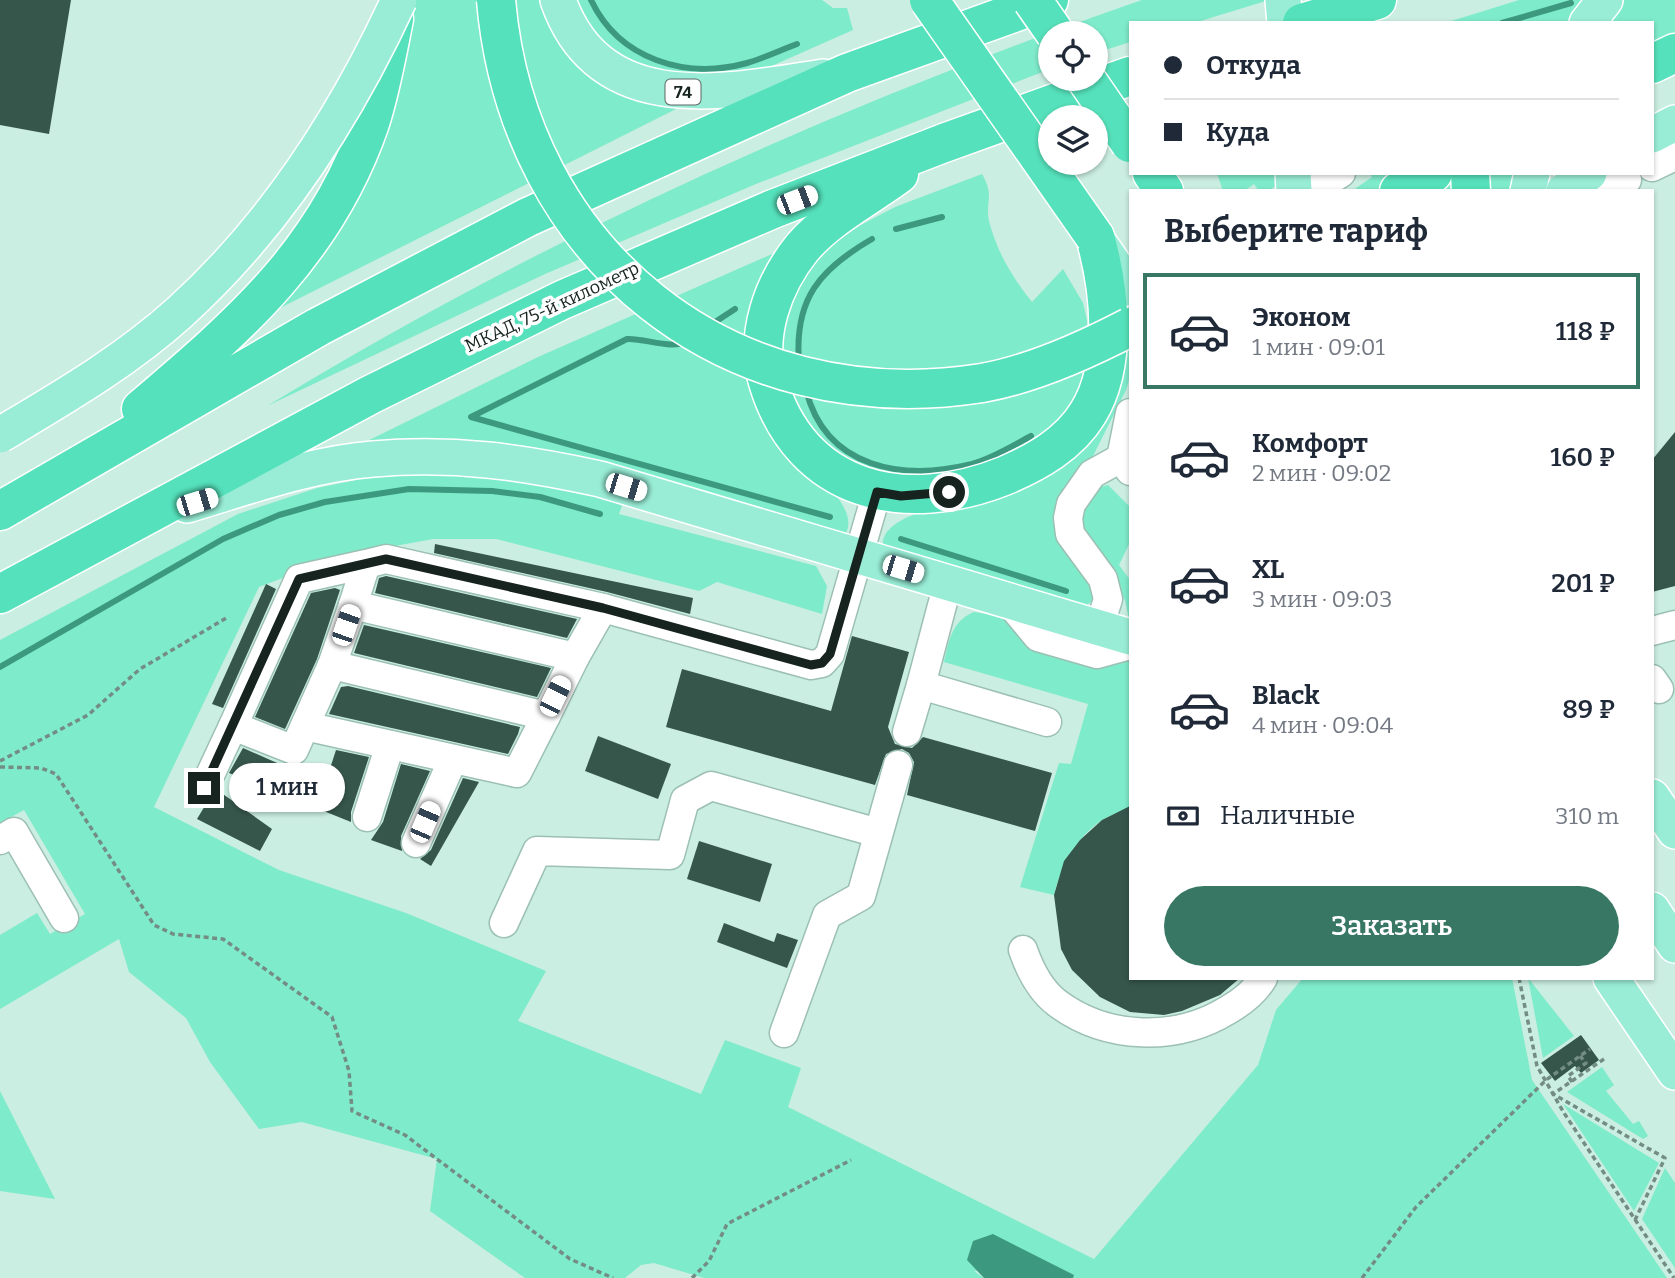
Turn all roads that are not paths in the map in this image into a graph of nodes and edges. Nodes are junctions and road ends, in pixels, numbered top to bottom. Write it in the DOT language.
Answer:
graph roads {
  1 [pos="399,0"];
  2 [pos="496,0"];
  3 [pos="558,0"];
  4 [pos="929,0"];
  5 [pos="1020,0"];
  6 [pos="1032,0"];
  7 [pos="1049,0"];
  8 [pos="1283,0"];
  9 [pos="1377,0"];
  10 [pos="1605,0"];
  11 [pos="1047,21"];
  12 [pos="1285,21"];
  13 [pos="1309,21"];
  14 [pos="1589,21"];
  15 [pos="963,30"];
  16 [pos="1675,53"];
  17 [pos="1654,63"];
  18 [pos="847,73"];
  19 [pos="1115,79"];
  20 [pos="1675,122"];
  21 [pos="1654,134"];
  22 [pos="1129,139"];
  23 [pos="944,143"];
  24 [pos="1675,156"];
  25 [pos="1654,166"];
  26 [pos="1338,175"];
  27 [pos="1429,175"];
  28 [pos="1577,175"];
  29 [pos="1586,175"];
  30 [pos="1624,181"];
  31 [pos="1315,189"];
  32 [pos="1403,189"];
  33 [pos="1567,189"];
  34 [pos="1095,237"];
  35 [pos="1129,287"];
  36 [pos="1129,327"];
  37 [pos="1129,426"];
  38 [pos="0,435"];
  39 [pos="1126,465"];
  40 [pos="877,492"];
  41 [pos="9,506"];
  42 [pos="127,523"];
  43 [pos="858,556"];
  44 [pos="366,564"];
  45 [pos="948,583"];
  46 [pos="0,594"];
  47 [pos="1008,601"];
  48 [pos="353,606"];
  49 [pos="603,608"];
  50 [pos="1675,625"];
  51 [pos="1654,630"];
  52 [pos="1115,633"];
  53 [pos="1129,645"];
  54 [pos="575,657"];
  55 [pos="332,665"];
  56 [pos="921,685"];
  57 [pos="546,716"];
  58 [pos="1047,722"];
  59 [pos="233,726"];
  60 [pos="305,726"];
  61 [pos="907,732"];
  62 [pos="390,745"];
  63 [pos="453,759"];
  64 [pos="898,765"];
  65 [pos="204,788"];
  66 [pos="1654,800"];
  67 [pos="367,817"];
  68 [pos="1675,831"];
  69 [pos="878,833"];
  70 [pos="0,840"];
  71 [pos="416,843"];
  72 [pos="64,918"];
  73 [pos="504,923"];
  74 [pos="1023,950"];
  75 [pos="1262,980"];
  76 [pos="1612,980"];
  77 [pos="784,1033"];
  78 [pos="1675,1072"];
  1 -- 38 [label="main road, bridge"];
  1 -- 41 [label="highway"];
  2 -- 36 [label="highway, bridge"];
  3 -- 18 [label="main road, 74"];
  4 -- 34 [label="highway, bridge"];
  5 -- 15 [label="main road"];
  6 -- 11 [label="highway, bridge"];
  7 -- 15 [label="highway"];
  8 -- 12 [label="main road"];
  9 -- 13 [label="highway"];
  10 -- 14 [label="main road"];
  15 -- 18 [label="highway"];
  16 -- 17 [label="highway"];
  18 -- 41 [label="highway"];
  19 -- 22 [label="highway, bridge"];
  19 -- 23 [label="highway, МКАД, 75-й километр"];
  20 -- 21 [label="main road"];
  23 -- 40 [label="highway"];
  23 -- 42 [label="highway, МКАД, 75-й километр"];
  24 -- 25 [label="lane"];
  26 -- 31 [label="lane"];
  27 -- 32 [label="highway"];
  28 -- 30 [label="lane"];
  29 -- 33 [label="main road, bridge"];
  34 -- 35 [label="main road"];
  34 -- 40 [label="highway"];
  37 -- 39 [label="lane"];
  39 -- 52 [label="lane"];
  40 -- 43 [label="lane"];
  42 -- 43 [label="main road"];
  42 -- 46 [label="highway, МКАД, 75-й километр"];
  43 -- 45 [label="main road"];
  43 -- 49 [label="lane"];
  44 -- 48 [label="lane"];
  44 -- 49 [label="lane"];
  44 -- 59 [label="lane"];
  45 -- 47 [label="main road"];
  45 -- 56 [label="lane"];
  47 -- 52 [label="main road"];
  47 -- 53 [label="lane"];
  48 -- 54 [label="lane"];
  48 -- 55 [label="lane"];
  49 -- 54 [label="lane"];
  50 -- 51 [label="lane"];
  54 -- 57 [label="lane"];
  55 -- 57 [label="lane"];
  55 -- 60 [label="lane"];
  56 -- 58 [label="lane"];
  56 -- 61 [label="lane"];
  57 -- 63 [label="lane"];
  59 -- 60 [label="lane"];
  59 -- 65 [label="lane"];
  60 -- 62 [label="lane"];
  62 -- 63 [label="lane"];
  62 -- 67 [label="lane"];
  63 -- 71 [label="lane"];
  64 -- 69 [label="lane"];
  66 -- 68 [label="main road"];
  69 -- 73 [label="lane"];
  69 -- 77 [label="lane"];
  70 -- 72 [label="lane"];
  74 -- 75 [label="lane"];
  76 -- 78 [label="main road"];
}
